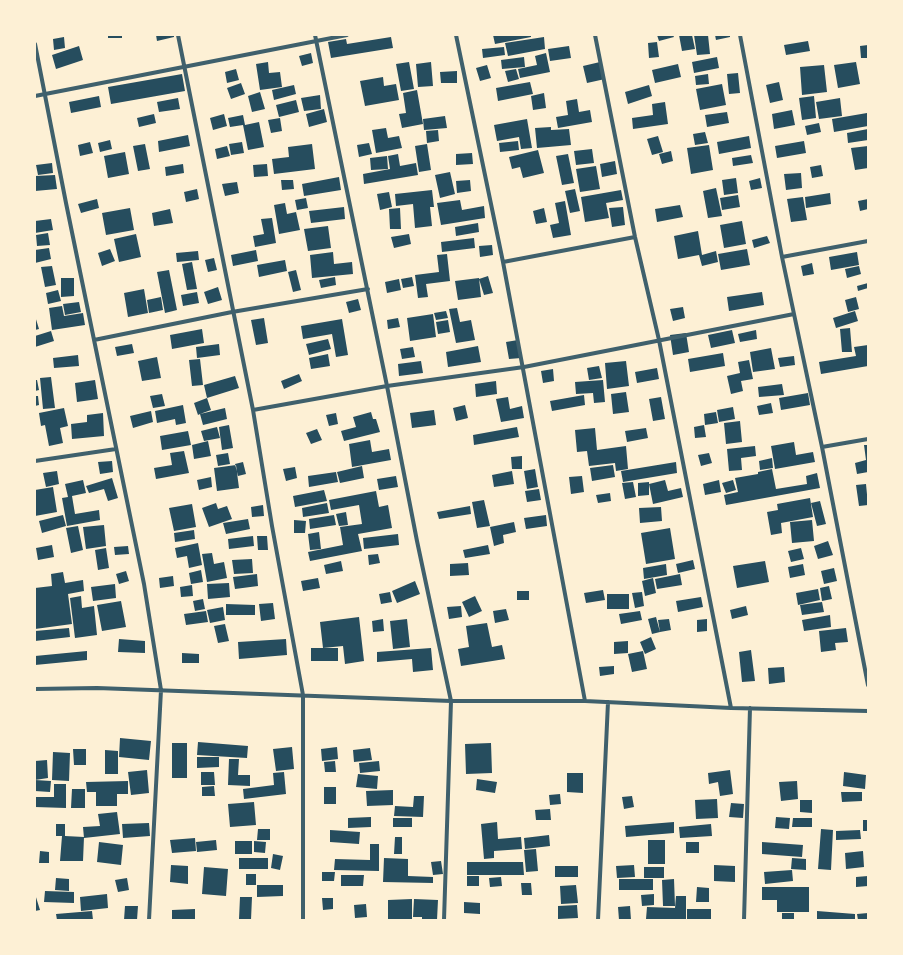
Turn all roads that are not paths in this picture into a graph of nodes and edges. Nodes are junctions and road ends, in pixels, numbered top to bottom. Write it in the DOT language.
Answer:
graph roads {
  1 [pos="178,35"];
  2 [pos="316,35"];
  3 [pos="347,35"];
  4 [pos="456,35"];
  5 [pos="595,35"];
  6 [pos="740,35"];
  7 [pos="317,41"];
  8 [pos="35,44"];
  9 [pos="184,66"];
  10 [pos="45,95"];
  11 [pos="35,96"];
  12 [pos="635,237"];
  13 [pos="868,241"];
  14 [pos="782,257"];
  15 [pos="504,262"];
  16 [pos="368,290"];
  17 [pos="232,312"];
  18 [pos="794,314"];
  19 [pos="94,340"];
  20 [pos="659,340"];
  21 [pos="524,367"];
  22 [pos="387,386"];
  23 [pos="253,410"];
  24 [pos="868,439"];
  25 [pos="822,447"];
  26 [pos="116,449"];
  27 [pos="35,461"];
  28 [pos="868,685"];
  29 [pos="35,689"];
  30 [pos="161,690"];
  31 [pos="303,695"];
  32 [pos="452,701"];
  33 [pos="585,701"];
  34 [pos="608,702"];
  35 [pos="732,708"];
  36 [pos="750,708"];
  37 [pos="868,711"];
  38 [pos="149,920"];
  39 [pos="303,920"];
  40 [pos="444,920"];
  41 [pos="598,920"];
  42 [pos="744,920"];
  1 -- 9 [label="street"];
  2 -- 7 [label="street"];
  3 -- 7 [label="street"];
  4 -- 15 [label="street"];
  5 -- 12 [label="street"];
  6 -- 14 [label="street"];
  7 -- 9 [label="street"];
  7 -- 16 [label="street"];
  8 -- 10 [label="street"];
  9 -- 10 [label="street"];
  9 -- 17 [label="street"];
  10 -- 11 [label="street"];
  10 -- 19 [label="street"];
  12 -- 15 [label="street"];
  12 -- 20 [label="street"];
  13 -- 14 [label="street"];
  14 -- 18 [label="street"];
  15 -- 21 [label="street"];
  16 -- 17 [label="street"];
  16 -- 22 [label="street"];
  17 -- 19 [label="street"];
  17 -- 23 [label="street"];
  18 -- 20 [label="street"];
  18 -- 25 [label="street"];
  19 -- 26 [label="street"];
  20 -- 21 [label="street"];
  20 -- 35 [label="street"];
  21 -- 22 [label="street"];
  21 -- 33 [label="street"];
  22 -- 23 [label="street"];
  22 -- 32 [label="street"];
  23 -- 31 [label="street"];
  24 -- 25 [label="street"];
  25 -- 28 [label="street"];
  26 -- 27 [label="street"];
  26 -- 30 [label="street"];
  29 -- 30 [label="street"];
  30 -- 31 [label="street"];
  30 -- 38 [label="street"];
  31 -- 32 [label="street"];
  31 -- 39 [label="street"];
  32 -- 33 [label="street"];
  32 -- 40 [label="street"];
  33 -- 34 [label="street"];
  34 -- 35 [label="street"];
  34 -- 41 [label="street"];
  35 -- 36 [label="street"];
  36 -- 37 [label="street"];
  36 -- 42 [label="street"];
}
